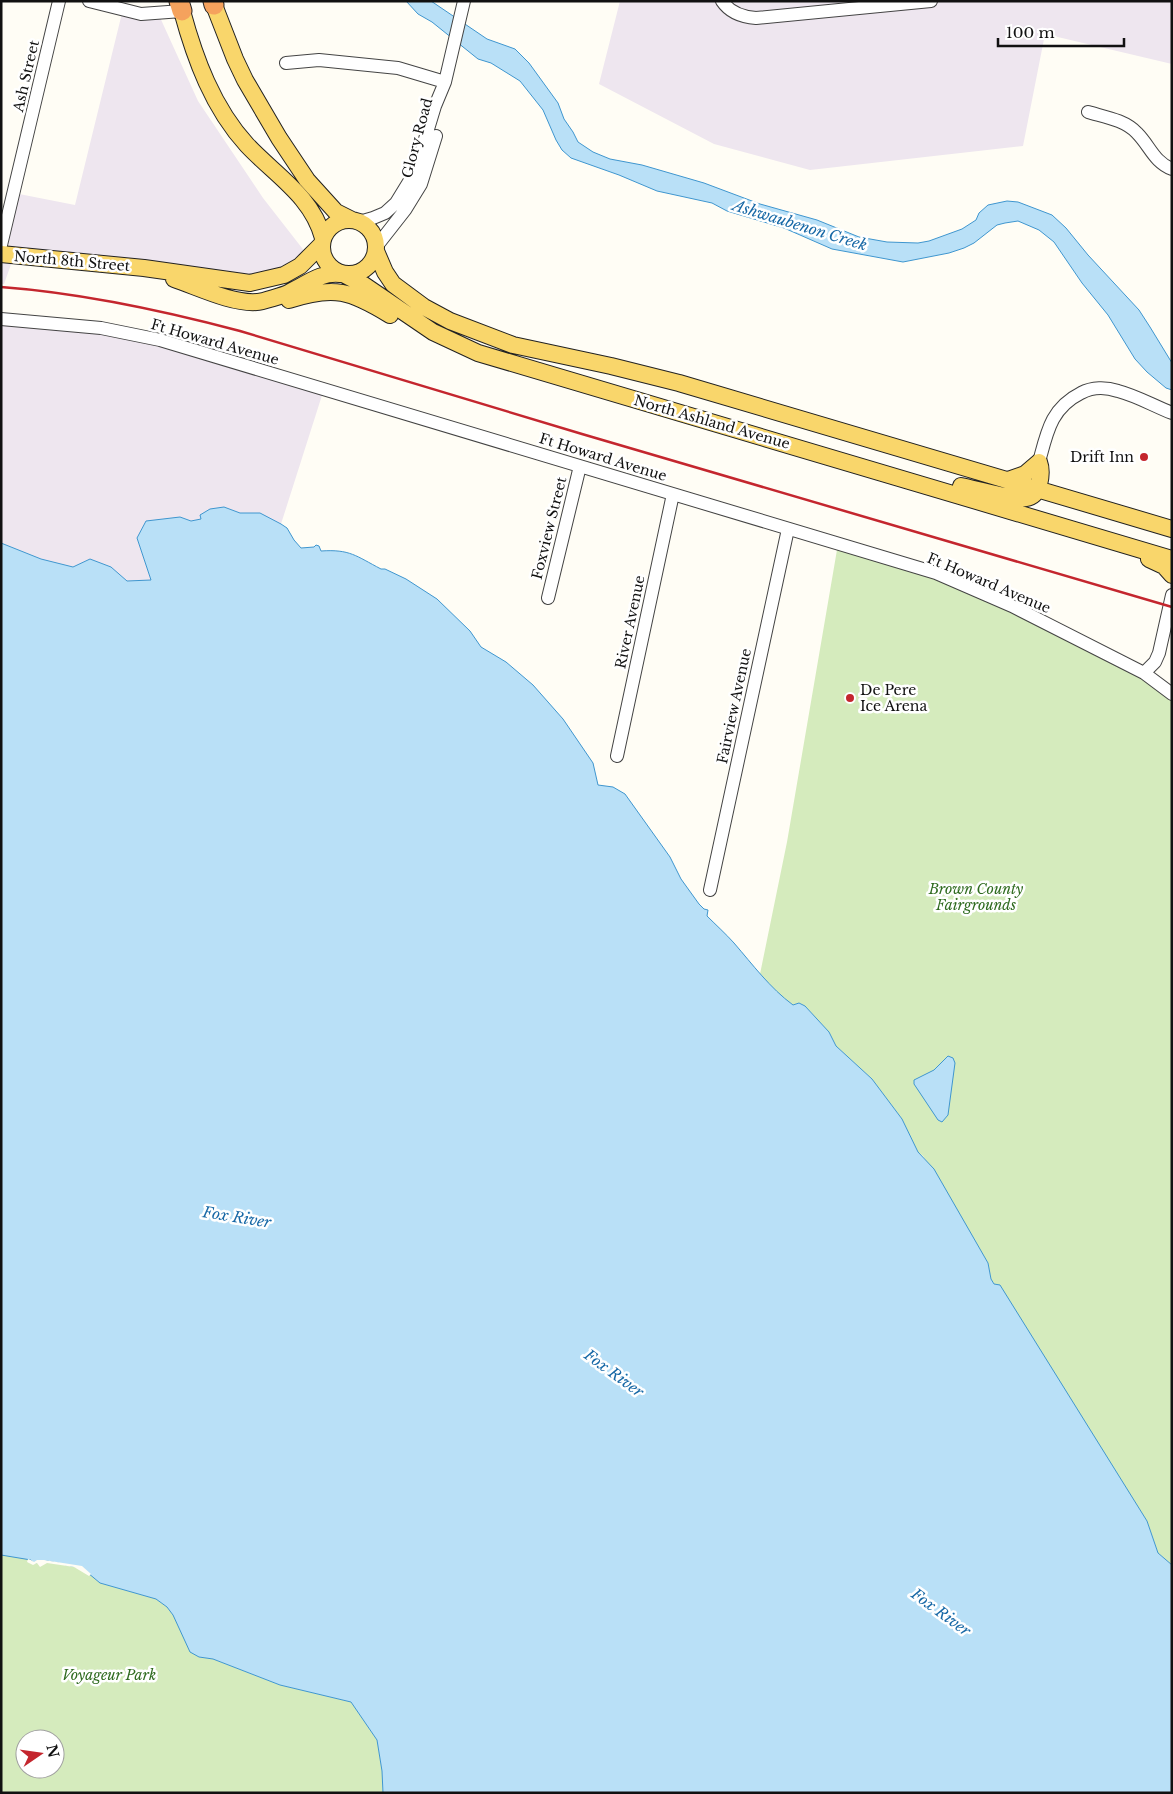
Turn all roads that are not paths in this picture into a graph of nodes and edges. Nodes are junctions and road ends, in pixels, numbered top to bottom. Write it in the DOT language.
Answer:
graph roads {
  1 [pos="59,1"];
  2 [pos="89,1"];
  3 [pos="464,1"];
  4 [pos="722,1"];
  5 [pos="931,1"];
  6 [pos="213,3"];
  7 [pos="180,6"];
  8 [pos="286,63"];
  9 [pos="445,82"];
  10 [pos="1088,112"];
  11 [pos="1172,169"];
  12 [pos="356,221"];
  13 [pos="322,241"];
  14 [pos="1,246"];
  15 [pos="376,249"];
  16 [pos="1,254"];
  17 [pos="144,268"];
  18 [pos="342,274"];
  19 [pos="258,302"];
  20 [pos="1,319"];
  21 [pos="433,332"];
  22 [pos="1172,413"];
  23 [pos="580,466"];
  24 [pos="1040,467"];
  25 [pos="902,478"];
  26 [pos="1008,480"];
  27 [pos="1038,489"];
  28 [pos="673,494"];
  29 [pos="982,503"];
  30 [pos="1172,522"];
  31 [pos="788,529"];
  32 [pos="1172,529"];
  33 [pos="1172,559"];
  34 [pos="1172,575"];
  35 [pos="1172,595"];
  36 [pos="548,598"];
  37 [pos="1144,673"];
  38 [pos="1172,694"];
  39 [pos="617,756"];
  40 [pos="710,890"];
  1 -- 14 [label="street, Ash Street"];
  2 -- 7 [label="street"];
  3 -- 9 [label="street, Glory Road"];
  4 -- 5 [label="street"];
  6 -- 12 [label="main road"];
  7 -- 13 [label="main road"];
  8 -- 9 [label="street"];
  9 -- 12 [label="street, Glory Road"];
  9 -- 15 [label="street, Glory Road"];
  10 -- 11 [label="street"];
  12 -- 13 [label="main road"];
  12 -- 15 [label="main road"];
  13 -- 17 [label="main road, North 8th Street"];
  13 -- 18 [label="main road"];
  15 -- 18 [label="main road"];
  15 -- 26 [label="main road, North Ashland Avenue"];
  16 -- 17 [label="main road, North 8th Street"];
  17 -- 19 [label="main road, North 8th Street"];
  18 -- 19 [label="main road, North 8th Street"];
  18 -- 21 [label="main road"];
  19 -- 21 [label="main road, North Ashland Avenue"];
  20 -- 23 [label="street, Ft Howard Avenue"];
  21 -- 25 [label="main road, North Ashland Avenue"];
  22 -- 24 [label="street"];
  23 -- 28 [label="street, Ft Howard Avenue"];
  23 -- 36 [label="street, Foxview Street"];
  24 -- 26 [label="main road"];
  24 -- 27 [label="main road"];
  24 -- 30 [label="main road"];
  25 -- 27 [label="main road"];
  25 -- 29 [label="main road, North Ashland Avenue"];
  26 -- 27 [label="main road, North Ashland Avenue"];
  27 -- 32 [label="main road, North Ashland Avenue"];
  28 -- 31 [label="street, Ft Howard Avenue"];
  28 -- 39 [label="street, River Avenue"];
  29 -- 33 [label="main road, North Ashland Avenue"];
  29 -- 34 [label="main road"];
  31 -- 37 [label="street, Ft Howard Avenue"];
  31 -- 40 [label="street, Fairview Avenue"];
  35 -- 37 [label="street"];
  37 -- 38 [label="street, Ft Howard Avenue"];
}
